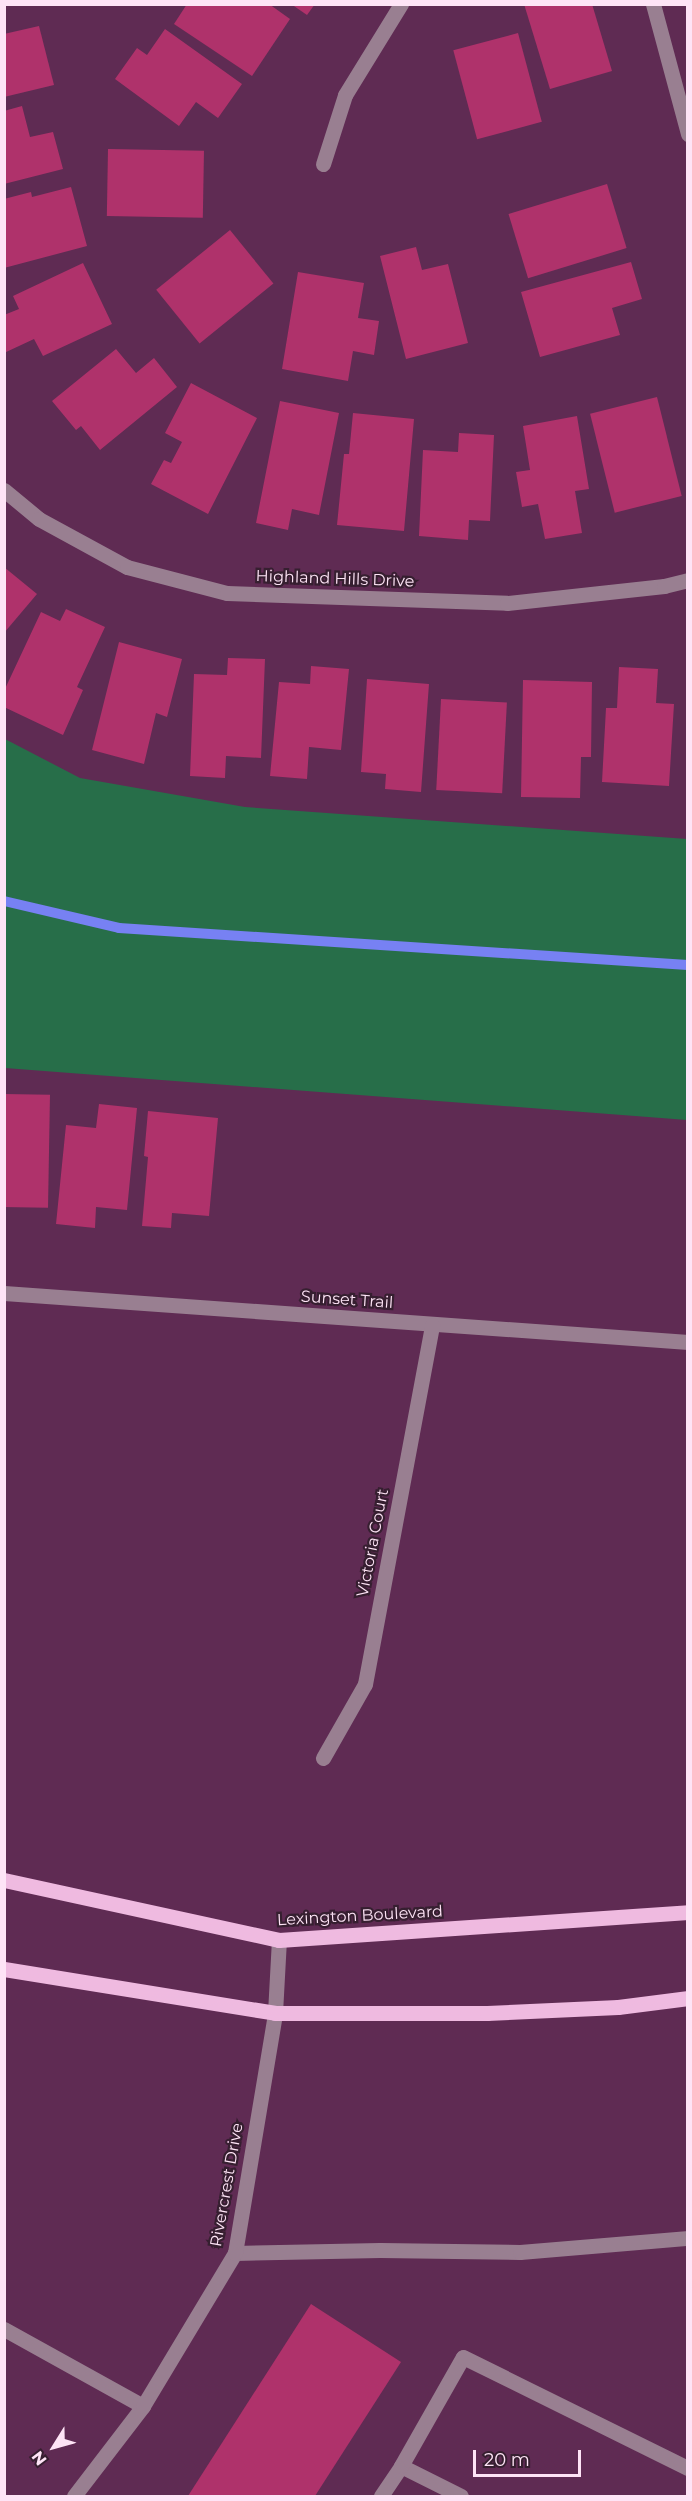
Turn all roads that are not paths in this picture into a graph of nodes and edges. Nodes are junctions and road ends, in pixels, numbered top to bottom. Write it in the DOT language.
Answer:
graph roads {
  1 [pos="401,4"];
  2 [pos="653,4"];
  3 [pos="687,134"];
  4 [pos="323,164"];
  5 [pos="4,490"];
  6 [pos="687,580"];
  7 [pos="4,1293"];
  8 [pos="432,1325"];
  9 [pos="687,1342"];
  10 [pos="323,1758"];
  11 [pos="4,1880"];
  12 [pos="687,1912"];
  13 [pos="279,1940"];
  14 [pos="4,1969"];
  15 [pos="687,1998"];
  16 [pos="275,2013"];
  17 [pos="687,2238"];
  18 [pos="235,2253"];
  19 [pos="4,2329"];
  20 [pos="143,2406"];
  21 [pos="402,2466"];
  22 [pos="687,2468"];
  23 [pos="74,2496"];
  24 [pos="381,2496"];
  25 [pos="461,2496"];
  1 -- 4 [label="street"];
  2 -- 3 [label="street"];
  5 -- 6 [label="street, Highland Hills Drive"];
  7 -- 8 [label="street, Sunset Trail"];
  8 -- 9 [label="street, Sunset Trail"];
  8 -- 10 [label="street, Victoria Court"];
  11 -- 13 [label="main road, Lexington Boulevard"];
  12 -- 13 [label="main road, Lexington Boulevard"];
  13 -- 16 [label="street, Rivercrest Drive"];
  14 -- 16 [label="main road"];
  15 -- 16 [label="main road"];
  16 -- 18 [label="street, Rivercrest Drive"];
  17 -- 18 [label="street"];
  18 -- 20 [label="street, Rivercrest Drive"];
  19 -- 20 [label="street"];
  20 -- 23 [label="street, Rivercrest Drive"];
  21 -- 22 [label="street"];
  21 -- 24 [label="street"];
  21 -- 25 [label="street"];
}
